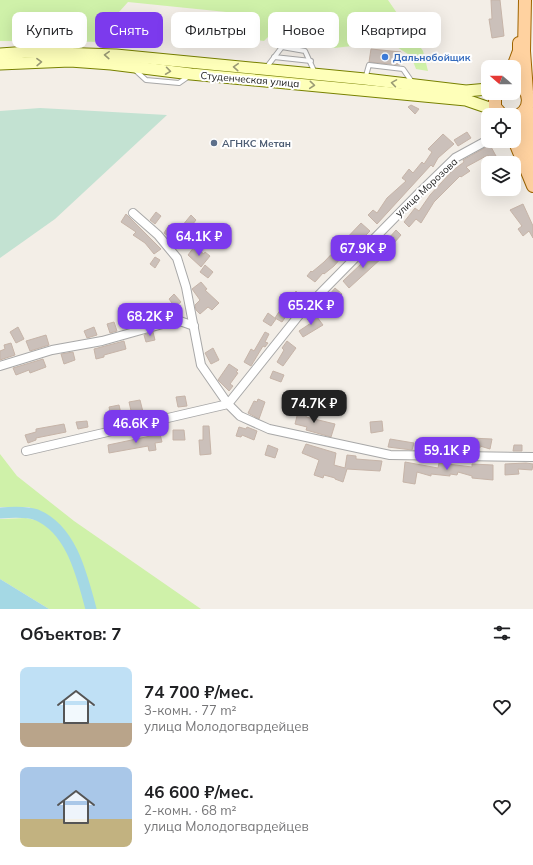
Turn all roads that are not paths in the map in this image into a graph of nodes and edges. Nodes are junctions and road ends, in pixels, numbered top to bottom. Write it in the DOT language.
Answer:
graph roads {
  1 [pos="520,0"];
  2 [pos="526,0"];
  3 [pos="0,54"];
  4 [pos="274,57"];
  5 [pos="516,60"];
  6 [pos="311,61"];
  7 [pos="0,64"];
  8 [pos="265,69"];
  9 [pos="315,74"];
  10 [pos="521,86"];
  11 [pos="481,90"];
  12 [pos="527,92"];
  13 [pos="488,108"];
  14 [pos="527,108"];
  15 [pos="521,113"];
  16 [pos="481,144"];
  17 [pos="517,148"];
  18 [pos="533,168"];
  19 [pos="533,186"];
  20 [pos="134,213"];
  21 [pos="194,326"];
  22 [pos="0,366"];
  23 [pos="228,404"];
  24 [pos="26,452"];
  25 [pos="533,457"];
  1 -- 5 [label="main road"];
  2 -- 12 [label="main road"];
  8 -- 3 [label="main road, Студенческая улица, one-way"];
  4 -- 6 [label="lane"];
  4 -- 6 [label="lane"];
  4 -- 8 [label="lane"];
  6 -- 9 [label="lane"];
  7 -- 13 [label="main road, Студенческая улица, one-way"];
  8 -- 9 [label="main road, Студенческая улица"];
  11 -- 9 [label="main road, Студенческая улица, one-way"];
  10 -- 12 [label="main road"];
  12 -- 14 [label="main road"];
  14 -- 15 [label="main road"];
  14 -- 18 [label="main road"];
  16 -- 23 [label="street, улица Морозова"];
  17 -- 19 [label="main road"];
  20 -- 21 [label="street"];
  21 -- 22 [label="street"];
  21 -- 23 [label="street"];
  23 -- 24 [label="street"];
  23 -- 25 [label="street"];
}
